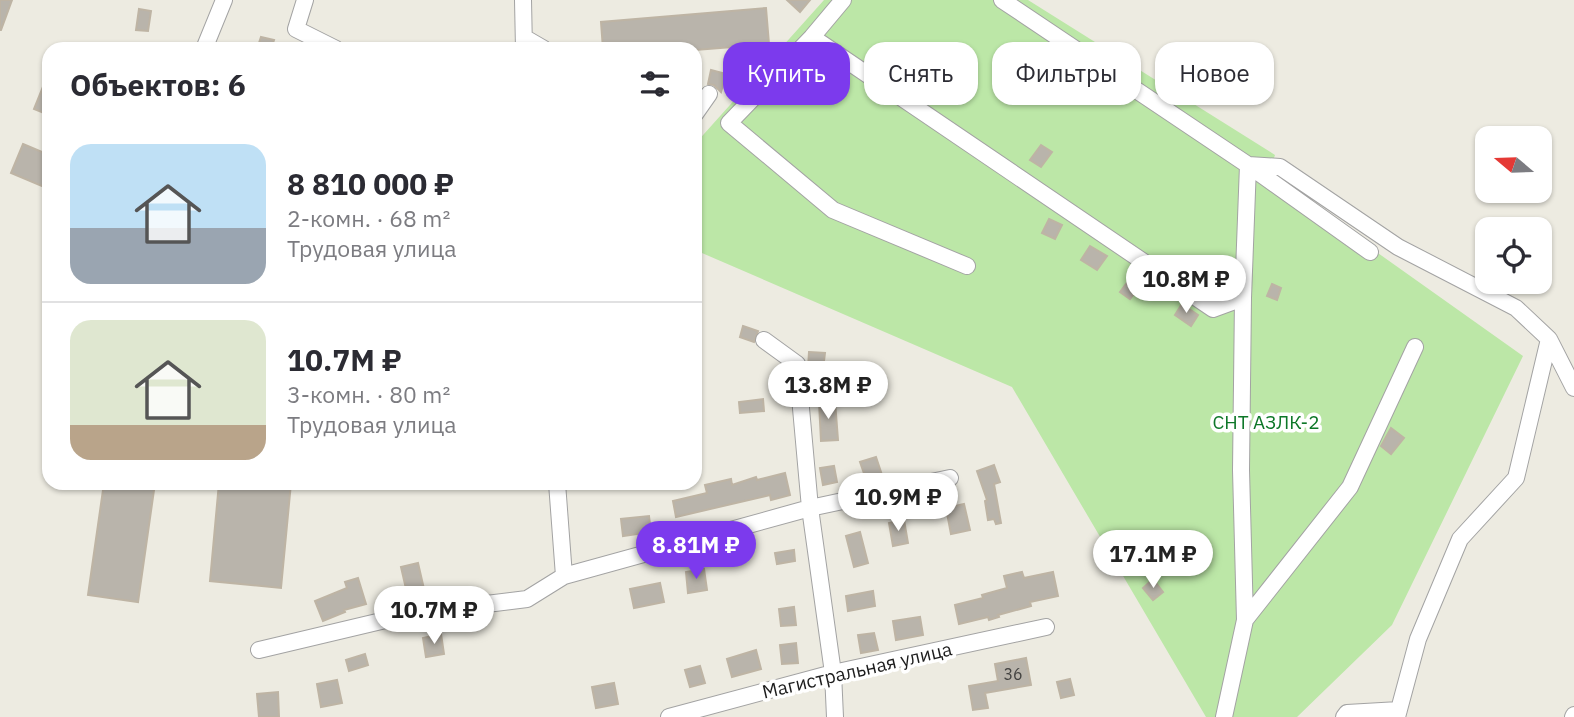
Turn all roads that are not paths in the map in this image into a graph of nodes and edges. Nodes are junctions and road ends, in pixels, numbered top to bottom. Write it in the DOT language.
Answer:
graph roads {
  1 [pos="223,0"];
  2 [pos="304,0"];
  3 [pos="523,0"];
  4 [pos="843,0"];
  5 [pos="1002,0"];
  6 [pos="812,37"];
  7 [pos="207,42"];
  8 [pos="322,42"];
  9 [pos="524,42"];
  10 [pos="709,94"];
  11 [pos="702,104"];
  12 [pos="1248,166"];
  13 [pos="1370,252"];
  14 [pos="967,266"];
  15 [pos="1243,298"];
  16 [pos="764,340"];
  17 [pos="1549,340"];
  18 [pos="1415,348"];
  19 [pos="1574,388"];
  20 [pos="950,478"];
  21 [pos="558,490"];
  22 [pos="810,508"];
  23 [pos="564,576"];
  24 [pos="1245,620"];
  25 [pos="1046,627"];
  26 [pos="259,650"];
  27 [pos="833,674"];
  28 [pos="1398,713"];
  29 [pos="669,717"];
  30 [pos="835,717"];
  31 [pos="1224,717"];
  32 [pos="1344,717"];
  1 -- 7 [label="street"];
  2 -- 8 [label="street"];
  3 -- 9 [label="street"];
  4 -- 6 [label="street"];
  5 -- 12 [label="street"];
  6 -- 14 [label="street"];
  6 -- 15 [label="street"];
  10 -- 11 [label="street"];
  12 -- 13 [label="street"];
  12 -- 15 [label="street"];
  12 -- 17 [label="street"];
  15 -- 24 [label="street"];
  16 -- 22 [label="street"];
  17 -- 19 [label="street"];
  17 -- 28 [label="street"];
  18 -- 24 [label="street"];
  20 -- 22 [label="street"];
  21 -- 23 [label="street"];
  22 -- 23 [label="street"];
  22 -- 27 [label="street"];
  23 -- 26 [label="street"];
  24 -- 31 [label="street"];
  25 -- 27 [label="street, Магистральная улица"];
  27 -- 29 [label="street, Магистральная улица"];
  27 -- 30 [label="street"];
  28 -- 32 [label="street"];
}
